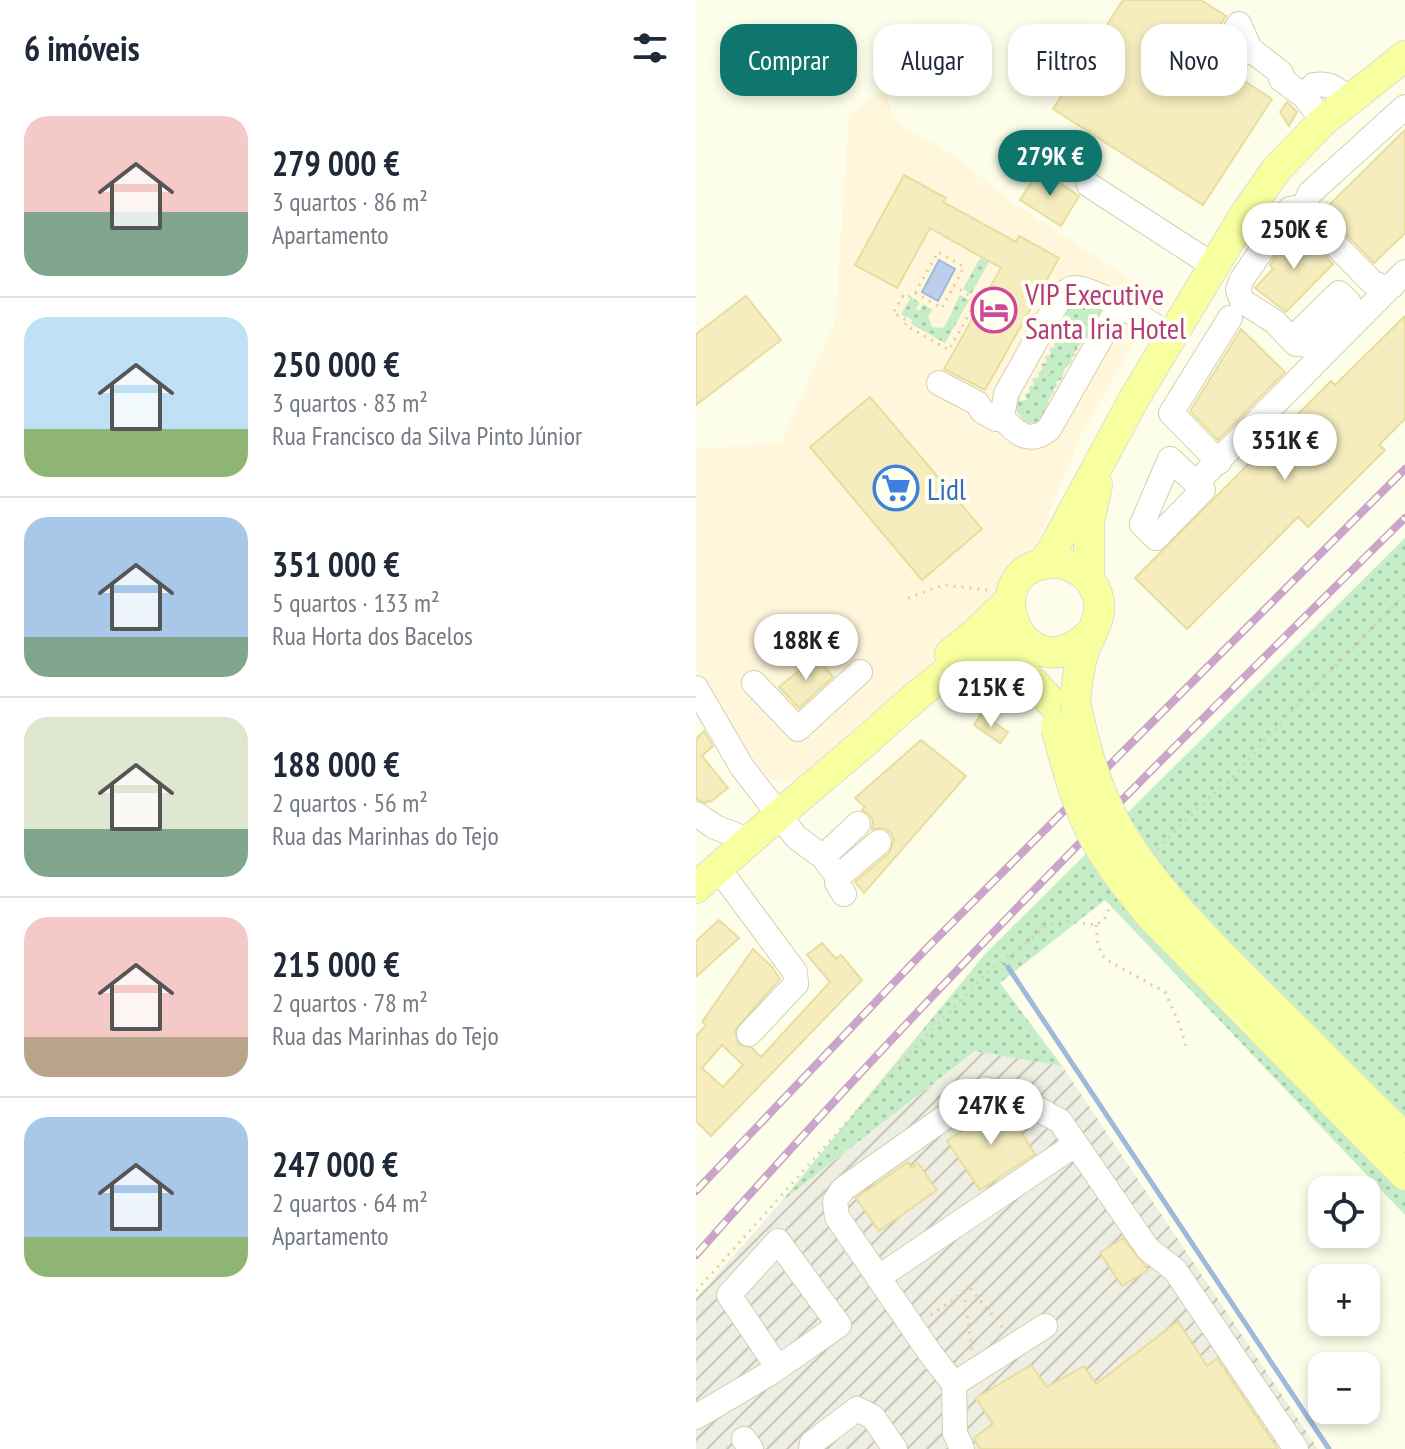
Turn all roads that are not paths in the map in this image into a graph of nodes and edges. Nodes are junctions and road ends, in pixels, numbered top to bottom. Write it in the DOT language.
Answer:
graph roads {
  1 [pos="1250,49"];
  2 [pos="1405,56"];
  3 [pos="1304,96"];
  4 [pos="1348,100"];
  5 [pos="1405,107"];
  6 [pos="1323,121"];
  7 [pos="1089,185"];
  8 [pos="1304,206"];
  9 [pos="1214,266"];
  10 [pos="1398,279"];
  11 [pos="1119,306"];
  12 [pos="1230,318"];
  13 [pos="1343,322"];
  14 [pos="1172,336"];
  15 [pos="1316,340"];
  16 [pos="939,383"];
  17 [pos="1004,405"];
  18 [pos="1109,445"];
  19 [pos="1219,462"];
  20 [pos="1196,483"];
  21 [pos="1043,564"];
  22 [pos="1089,579"];
  23 [pos="999,595"];
  24 [pos="1089,635"];
  25 [pos="1031,644"];
  26 [pos="972,657"];
  27 [pos="860,672"];
  28 [pos="754,683"];
  29 [pos="696,688"];
  30 [pos="1061,710"];
  31 [pos="696,814"];
  32 [pos="778,815"];
  33 [pos="869,833"];
  34 [pos="748,840"];
  35 [pos="718,868"];
  36 [pos="696,888"];
  37 [pos="749,1034"];
  38 [pos="1076,1144"];
  39 [pos="1400,1151"];
  40 [pos="879,1277"];
  41 [pos="1045,1326"];
  42 [pos="778,1368"];
  43 [pos="954,1384"];
  44 [pos="696,1417"];
  45 [pos="811,1449"];
  46 [pos="895,1449"];
  47 [pos="962,1449"];
  48 [pos="1296,1449"];
  1 -- 3 [label="street"];
  2 -- 4 [label="main road"];
  3 -- 4 [label="street"];
  3 -- 6 [label="street"];
  4 -- 6 [label="main road"];
  5 -- 8 [label="street"];
  6 -- 9 [label="main road"];
  7 -- 9 [label="street"];
  8 -- 10 [label="street"];
  8 -- 15 [label="street"];
  9 -- 14 [label="main road"];
  10 -- 13 [label="street"];
  11 -- 14 [label="street"];
  11 -- 17 [label="street"];
  11 -- 17 [label="street"];
  12 -- 19 [label="street"];
  13 -- 15 [label="street"];
  13 -- 15 [label="street"];
  14 -- 18 [label="main road"];
  15 -- 19 [label="street"];
  16 -- 17 [label="street"];
  18 -- 21 [label="main road"];
  18 -- 22 [label="main road"];
  19 -- 20 [label="street"];
  21 -- 22 [label="main road"];
  21 -- 23 [label="main road"];
  22 -- 24 [label="main road"];
  23 -- 25 [label="main road"];
  23 -- 32 [label="main road"];
  24 -- 25 [label="main road"];
  24 -- 30 [label="main road"];
  25 -- 26 [label="main road"];
  25 -- 30 [label="main road"];
  26 -- 30 [label="main road"];
  26 -- 32 [label="main road"];
  27 -- 28 [label="street"];
  29 -- 32 [label="street"];
  30 -- 39 [label="main road, bridge"];
  31 -- 34 [label="street"];
  32 -- 33 [label="street"];
  32 -- 34 [label="main road"];
  34 -- 35 [label="main road"];
  35 -- 36 [label="main road"];
  35 -- 37 [label="street"];
  38 -- 40 [label="street"];
  38 -- 40 [label="street"];
  38 -- 48 [label="street"];
  40 -- 43 [label="street"];
  41 -- 43 [label="street"];
  42 -- 42 [label="street"];
  42 -- 44 [label="street"];
  43 -- 47 [label="street"];
  45 -- 46 [label="street"];
}
